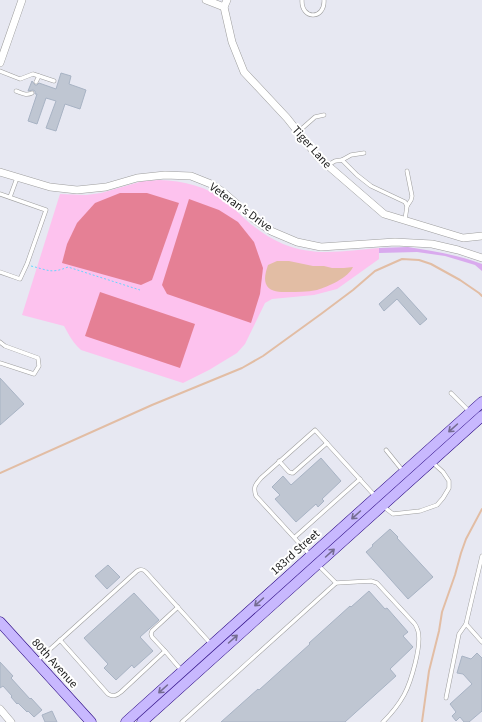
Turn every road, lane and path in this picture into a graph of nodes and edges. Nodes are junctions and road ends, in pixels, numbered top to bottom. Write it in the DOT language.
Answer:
graph roads {
  1 [pos="22,0"];
  2 [pos="206,0"];
  3 [pos="302,0"];
  4 [pos="324,0"];
  5 [pos="226,4"];
  6 [pos="0,64"];
  7 [pos="0,71"];
  8 [pos="39,76"];
  9 [pos="54,81"];
  10 [pos="36,82"];
  11 [pos="16,91"];
  12 [pos="32,92"];
  13 [pos="324,115"];
  14 [pos="298,132"];
  15 [pos="364,152"];
  16 [pos="342,160"];
  17 [pos="328,166"];
  18 [pos="407,171"];
  19 [pos="0,172"];
  20 [pos="17,177"];
  21 [pos="0,194"];
  22 [pos="10,197"];
  23 [pos="407,206"];
  24 [pos="405,220"];
  25 [pos="482,236"];
  26 [pos="482,258"];
  27 [pos="26,264"];
  28 [pos="0,272"];
  29 [pos="140,290"];
  30 [pos="0,342"];
  31 [pos="0,363"];
  32 [pos="452,392"];
  33 [pos="482,402"];
  34 [pos="471,412"];
  35 [pos="482,416"];
  36 [pos="327,443"];
  37 [pos="386,450"];
  38 [pos="280,461"];
  39 [pos="432,461"];
  40 [pos="404,472"];
  41 [pos="360,480"];
  42 [pos="376,497"];
  43 [pos="382,506"];
  44 [pos="295,537"];
  45 [pos="311,555"];
  46 [pos="482,556"];
  47 [pos="317,564"];
  48 [pos="336,583"];
  49 [pos="178,607"];
  50 [pos="0,622"];
  51 [pos="466,624"];
  52 [pos="60,640"];
  53 [pos="482,642"];
  54 [pos="212,644"];
  55 [pos="165,652"];
  56 [pos="219,652"];
  57 [pos="36,662"];
  58 [pos="182,671"];
  59 [pos="446,698"];
  60 [pos="0,709"];
  61 [pos="12,722"];
  62 [pos="91,722"];
  63 [pos="126,722"];
  64 [pos="142,722"];
  65 [pos="182,722"];
  66 [pos="383,722"];
  1 -- 6 [label="street"];
  2 -- 5 [label="street"];
  3 -- 4 [label="lane"];
  5 -- 14 [label="street, Tiger Lane"];
  7 -- 8 [label="lane"];
  8 -- 9 [label="lane"];
  8 -- 10 [label="lane"];
  11 -- 12 [label="lane"];
  13 -- 14 [label="lane"];
  14 -- 17 [label="street, Tiger Lane"];
  15 -- 16 [label="lane"];
  16 -- 17 [label="lane"];
  16 -- 23 [label="lane"];
  17 -- 24 [label="street, Tiger Lane"];
  18 -- 23 [label="lane"];
  19 -- 20 [label="street, Veteran's Drive"];
  20 -- 22 [label="lane"];
  20 -- 26 [label="street, Veteran's Drive"];
  21 -- 22 [label="lane"];
  22 -- 27 [label="lane"];
  23 -- 24 [label="lane"];
  24 -- 25 [label="street, Tiger Lane"];
  27 -- 28 [label="lane"];
  27 -- 29 [label="path"];
  30 -- 31 [label="lane"];
  32 -- 34 [label="lane"];
  33 -- 34 [label="street, 183rd Street"];
  34 -- 40 [label="street, 183rd Street, one-way"];
  35 -- 39 [label="street, 183rd Street"];
  36 -- 38 [label="lane"];
  36 -- 38 [label="lane"];
  36 -- 41 [label="lane"];
  37 -- 40 [label="lane"];
  38 -- 44 [label="lane"];
  39 -- 43 [label="street, 183rd Street"];
  39 -- 43 [label="lane"];
  40 -- 42 [label="street, 183rd Street"];
  41 -- 42 [label="lane"];
  41 -- 44 [label="lane"];
  42 -- 43 [label="lane"];
  42 -- 45 [label="street, 183rd Street, one-way"];
  47 -- 43 [label="street, 183rd Street, one-way"];
  44 -- 45 [label="lane"];
  45 -- 47 [label="lane"];
  45 -- 54 [label="street, 183rd Street, one-way"];
  46 -- 51 [label="lane"];
  47 -- 48 [label="lane"];
  56 -- 47 [label="street, 183rd Street, one-way"];
  48 -- 65 [label="lane"];
  48 -- 66 [label="lane"];
  49 -- 52 [label="lane"];
  49 -- 54 [label="lane"];
  49 -- 55 [label="lane"];
  50 -- 57 [label="street, 80th Avenue"];
  51 -- 53 [label="lane"];
  51 -- 59 [label="lane"];
  52 -- 55 [label="lane"];
  52 -- 57 [label="lane"];
  54 -- 56 [label="lane"];
  54 -- 58 [label="street, 183rd Street"];
  55 -- 58 [label="lane"];
  56 -- 64 [label="street, 183rd Street"];
  57 -- 62 [label="street, 80th Avenue"];
  58 -- 63 [label="street, 183rd Street, one-way"];
  60 -- 61 [label="street"];
}
